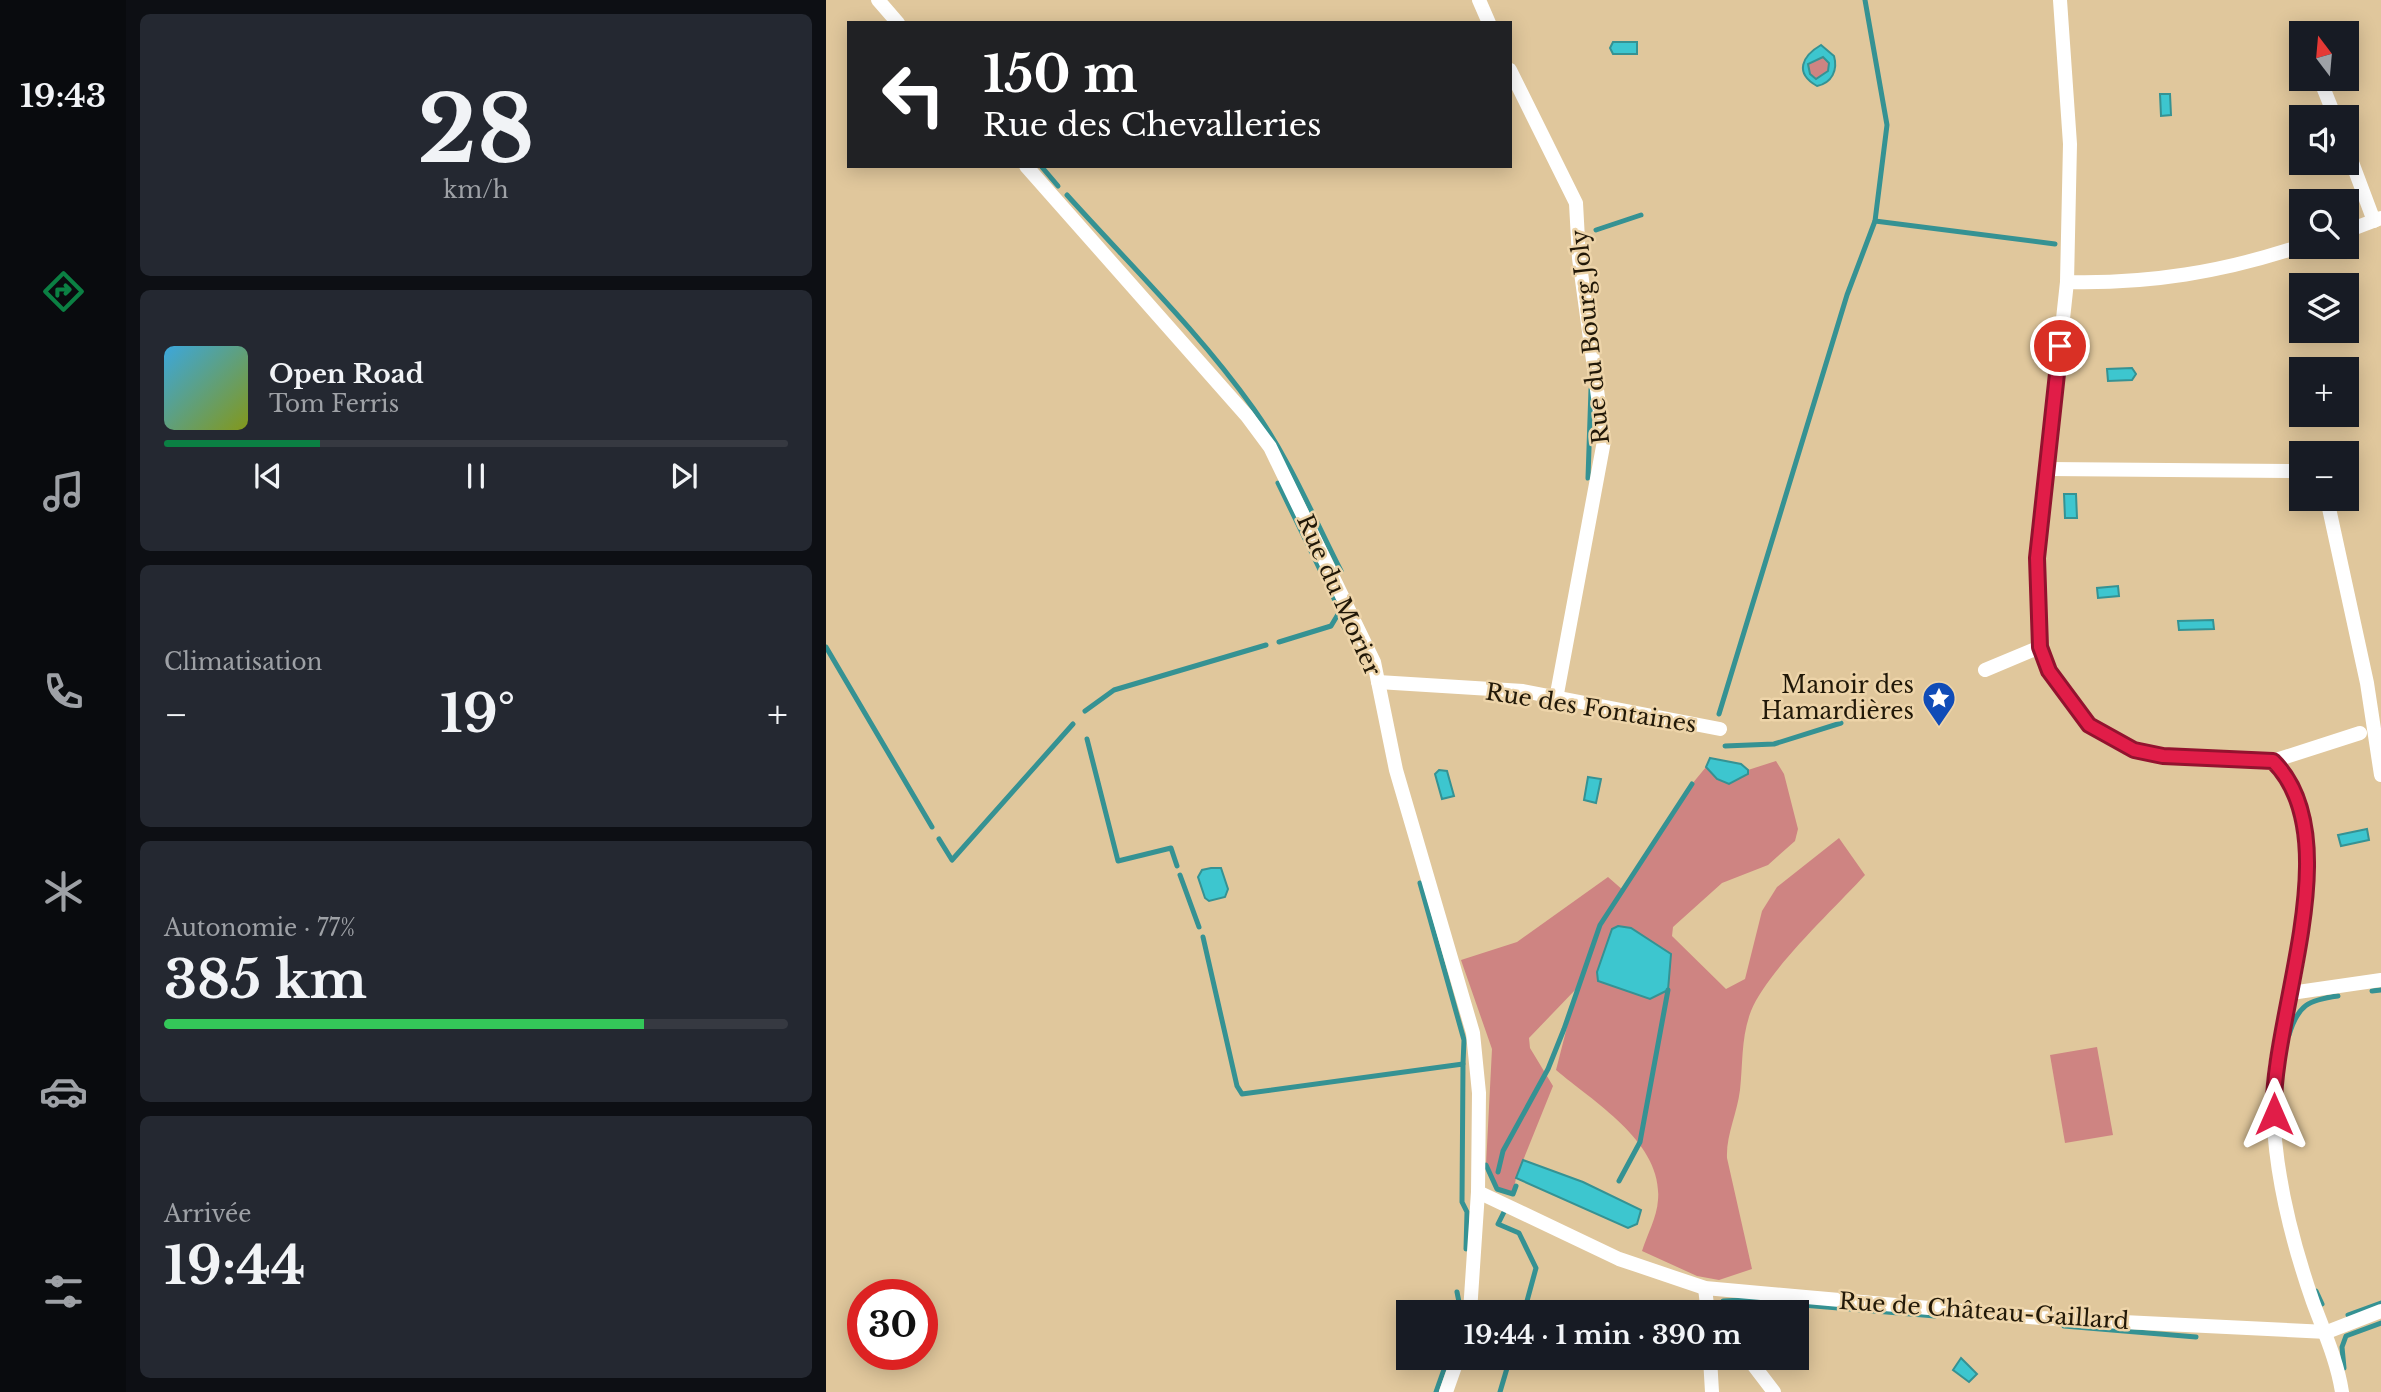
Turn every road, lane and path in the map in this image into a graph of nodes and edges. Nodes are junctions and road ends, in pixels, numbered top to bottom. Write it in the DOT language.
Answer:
graph roads {
  1 [pos="878,0"];
  2 [pos="1479,0"];
  3 [pos="2060,0"];
  4 [pos="896,21"];
  5 [pos="1488,21"];
  6 [pos="1512,74"];
  7 [pos="1028,168"];
  8 [pos="2358,175"];
  9 [pos="2377,220"];
  10 [pos="2359,227"];
  11 [pos="2289,250"];
  12 [pos="2067,282"];
  13 [pos="2048,469"];
  14 [pos="2289,471"];
  15 [pos="2330,511"];
  16 [pos="2040,647"];
  17 [pos="1985,670"];
  18 [pos="1378,682"];
  19 [pos="1556,699"];
  20 [pos="1720,729"];
  21 [pos="2360,733"];
  22 [pos="2273,761"];
  23 [pos="2381,775"];
  24 [pos="2381,980"];
  25 [pos="2291,993"];
  26 [pos="1478,1192"];
  27 [pos="1705,1288"];
  28 [pos="1471,1300"];
  29 [pos="1707,1300"];
  30 [pos="2381,1311"];
  31 [pos="2327,1332"];
  32 [pos="1454,1370"];
  33 [pos="1711,1370"];
  34 [pos="1757,1370"];
  35 [pos="1446,1392"];
  36 [pos="1712,1392"];
  37 [pos="1774,1392"];
  38 [pos="2342,1392"];
  1 -- 4 [label="street"];
  2 -- 5 [label="street"];
  3 -- 12 [label="street"];
  6 -- 19 [label="street, Rue du Bourg Joly"];
  7 -- 18 [label="street, Rue du Morier"];
  8 -- 9 [label="street"];
  9 -- 10 [label="street"];
  11 -- 12 [label="street"];
  12 -- 13 [label="street"];
  13 -- 14 [label="street"];
  13 -- 16 [label="street"];
  15 -- 23 [label="street"];
  16 -- 17 [label="street"];
  16 -- 22 [label="street"];
  18 -- 19 [label="street, Rue des Fontaines"];
  18 -- 26 [label="street, Rue du Morier"];
  19 -- 20 [label="street, Rue des Fontaines"];
  21 -- 22 [label="street"];
  22 -- 25 [label="street"];
  24 -- 25 [label="street"];
  25 -- 31 [label="street"];
  26 -- 27 [label="street, Rue de Château-Gaillard"];
  26 -- 28 [label="street, Rue du Morier"];
  27 -- 29 [label="street"];
  27 -- 31 [label="street, Rue de Château-Gaillard"];
  30 -- 31 [label="street, Rue de Château-Gaillard"];
  31 -- 38 [label="street"];
  32 -- 35 [label="street"];
  33 -- 36 [label="street"];
  34 -- 37 [label="street"];
}
